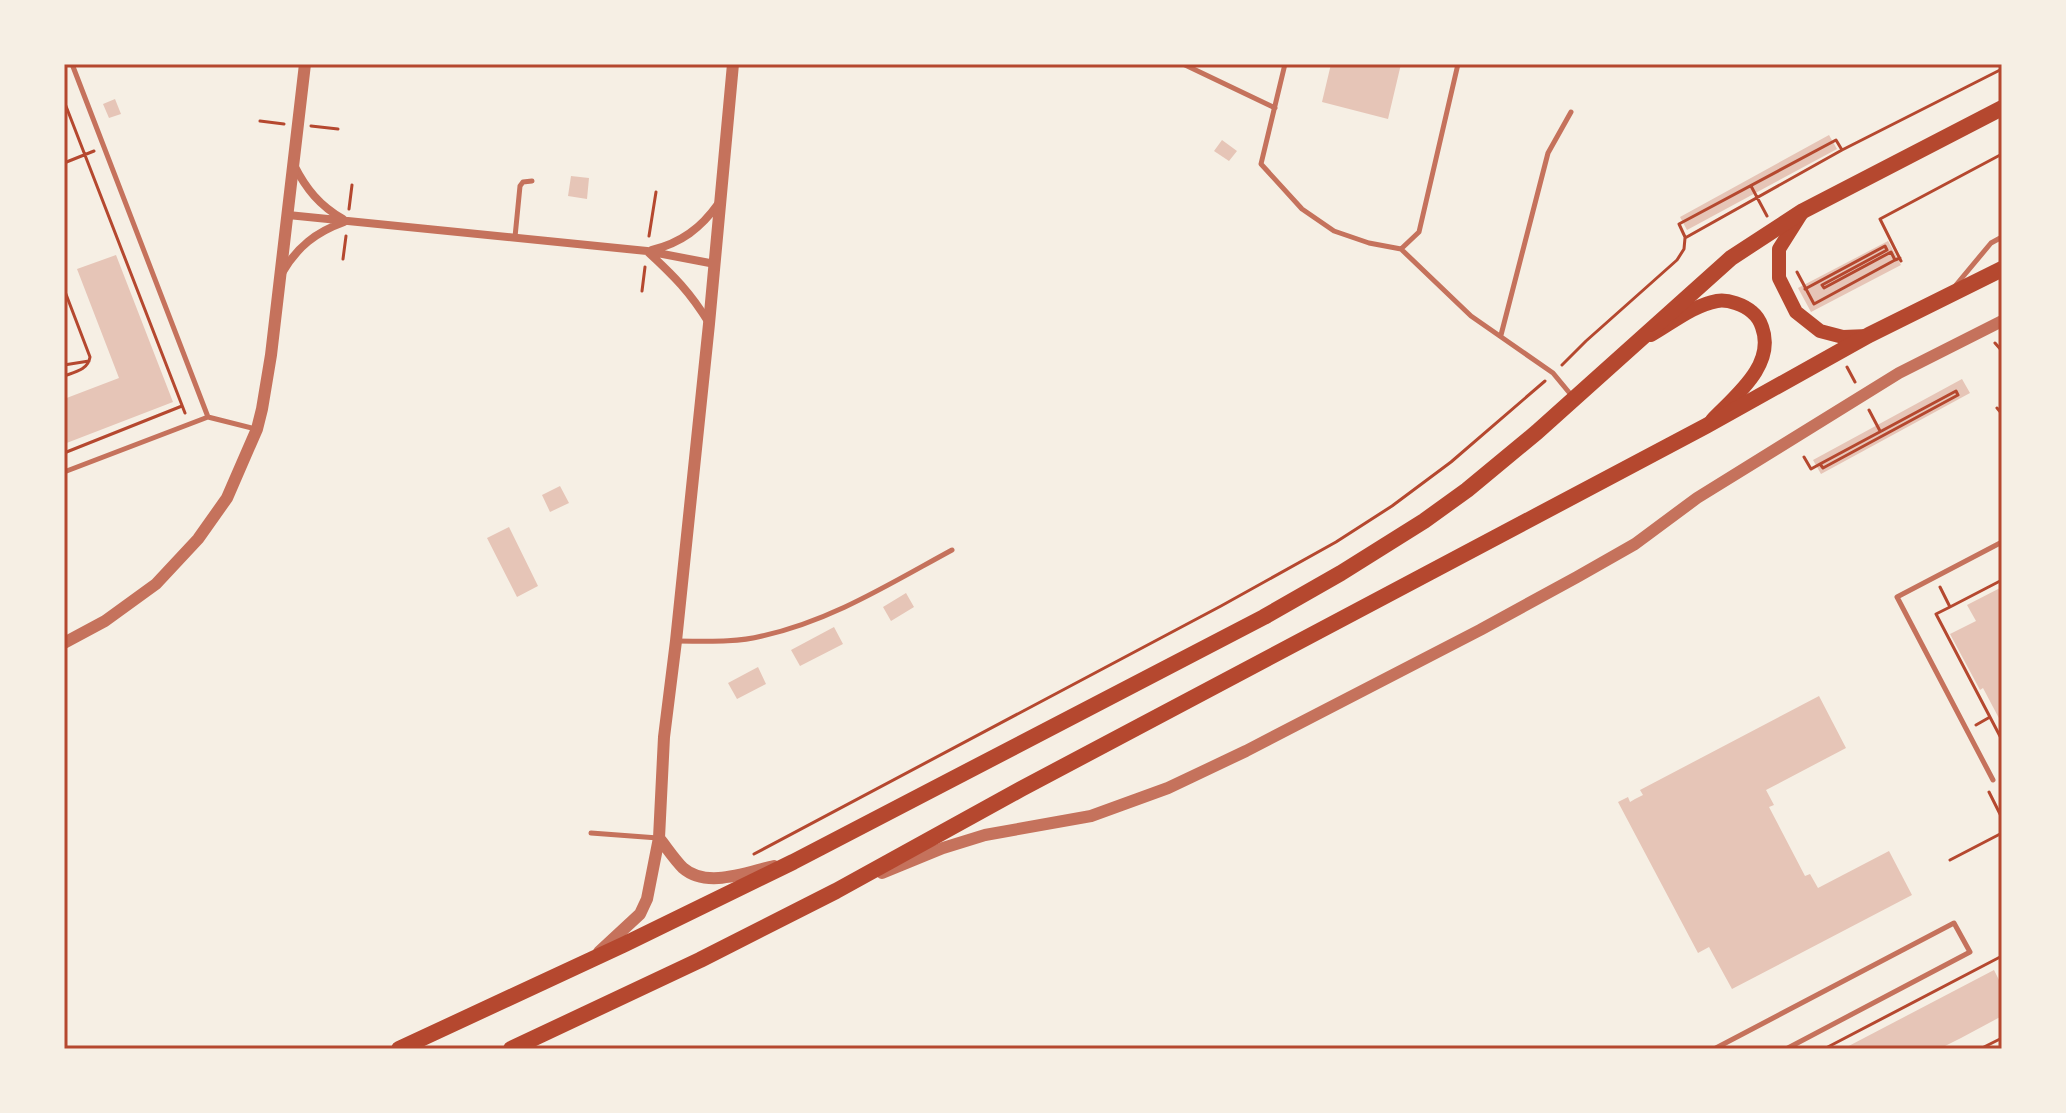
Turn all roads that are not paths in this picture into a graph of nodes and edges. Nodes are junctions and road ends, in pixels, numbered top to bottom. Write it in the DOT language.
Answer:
graph roads {
  1 [pos="71,64"];
  2 [pos="305,64"];
  3 [pos="733,64"];
  4 [pos="1183,64"];
  5 [pos="1285,64"];
  6 [pos="1458,64"];
  7 [pos="64,66"];
  8 [pos="1275,108"];
  9 [pos="2002,108"];
  10 [pos="1571,112"];
  11 [pos="293,163"];
  12 [pos="532,181"];
  13 [pos="721,200"];
  14 [pos="1803,211"];
  15 [pos="288,215"];
  16 [pos="348,221"];
  17 [pos="2002,237"];
  18 [pos="515,238"];
  19 [pos="1401,249"];
  20 [pos="647,251"];
  21 [pos="715,264"];
  22 [pos="2002,269"];
  23 [pos="280,277"];
  24 [pos="1945,298"];
  25 [pos="2002,321"];
  26 [pos="709,324"];
  27 [pos="1501,335"];
  28 [pos="1869,335"];
  29 [pos="1626,350"];
  30 [pos="1574,398"];
  31 [pos="208,417"];
  32 [pos="1706,426"];
  33 [pos="257,429"];
  34 [pos="64,472"];
  35 [pos="2002,542"];
  36 [pos="952,550"];
  37 [pos="676,641"];
  38 [pos="64,643"];
  39 [pos="1993,780"];
  40 [pos="591,833"];
  41 [pos="659,838"];
  42 [pos="793,862"];
  43 [pos="836,891"];
  44 [pos="589,961"];
  45 [pos="399,1049"];
  46 [pos="511,1049"];
  47 [pos="1714,1049"];
  48 [pos="1786,1049"];
  1 -- 7 [label="lane"];
  1 -- 31 [label="lane"];
  2 -- 11 [label="street"];
  3 -- 13 [label="street"];
  4 -- 8 [label="lane"];
  5 -- 8 [label="lane"];
  6 -- 19 [label="lane"];
  8 -- 19 [label="lane"];
  9 -- 14 [label="main road"];
  10 -- 27 [label="lane"];
  11 -- 15 [label="street"];
  11 -- 16 [label="street"];
  12 -- 18 [label="lane"];
  13 -- 20 [label="street"];
  13 -- 21 [label="street"];
  14 -- 28 [label="main road"];
  14 -- 29 [label="main road"];
  15 -- 16 [label="street"];
  15 -- 23 [label="street"];
  16 -- 18 [label="street"];
  16 -- 23 [label="street"];
  17 -- 24 [label="lane"];
  18 -- 20 [label="street"];
  19 -- 27 [label="lane"];
  20 -- 21 [label="street"];
  20 -- 26 [label="street"];
  21 -- 26 [label="street"];
  22 -- 24 [label="main road"];
  23 -- 33 [label="street"];
  24 -- 28 [label="main road"];
  25 -- 43 [label="street"];
  26 -- 37 [label="street"];
  27 -- 30 [label="lane"];
  28 -- 32 [label="main road"];
  29 -- 30 [label="main road"];
  29 -- 32 [label="main road"];
  30 -- 42 [label="main road"];
  31 -- 33 [label="lane"];
  31 -- 34 [label="lane"];
  32 -- 43 [label="main road"];
  33 -- 38 [label="street"];
  35 -- 39 [label="lane"];
  36 -- 37 [label="lane"];
  37 -- 41 [label="street"];
  40 -- 41 [label="lane"];
  41 -- 42 [label="street"];
  41 -- 44 [label="street"];
  42 -- 44 [label="main road"];
  43 -- 46 [label="main road"];
  44 -- 45 [label="main road"];
  47 -- 48 [label="lane"];
}
